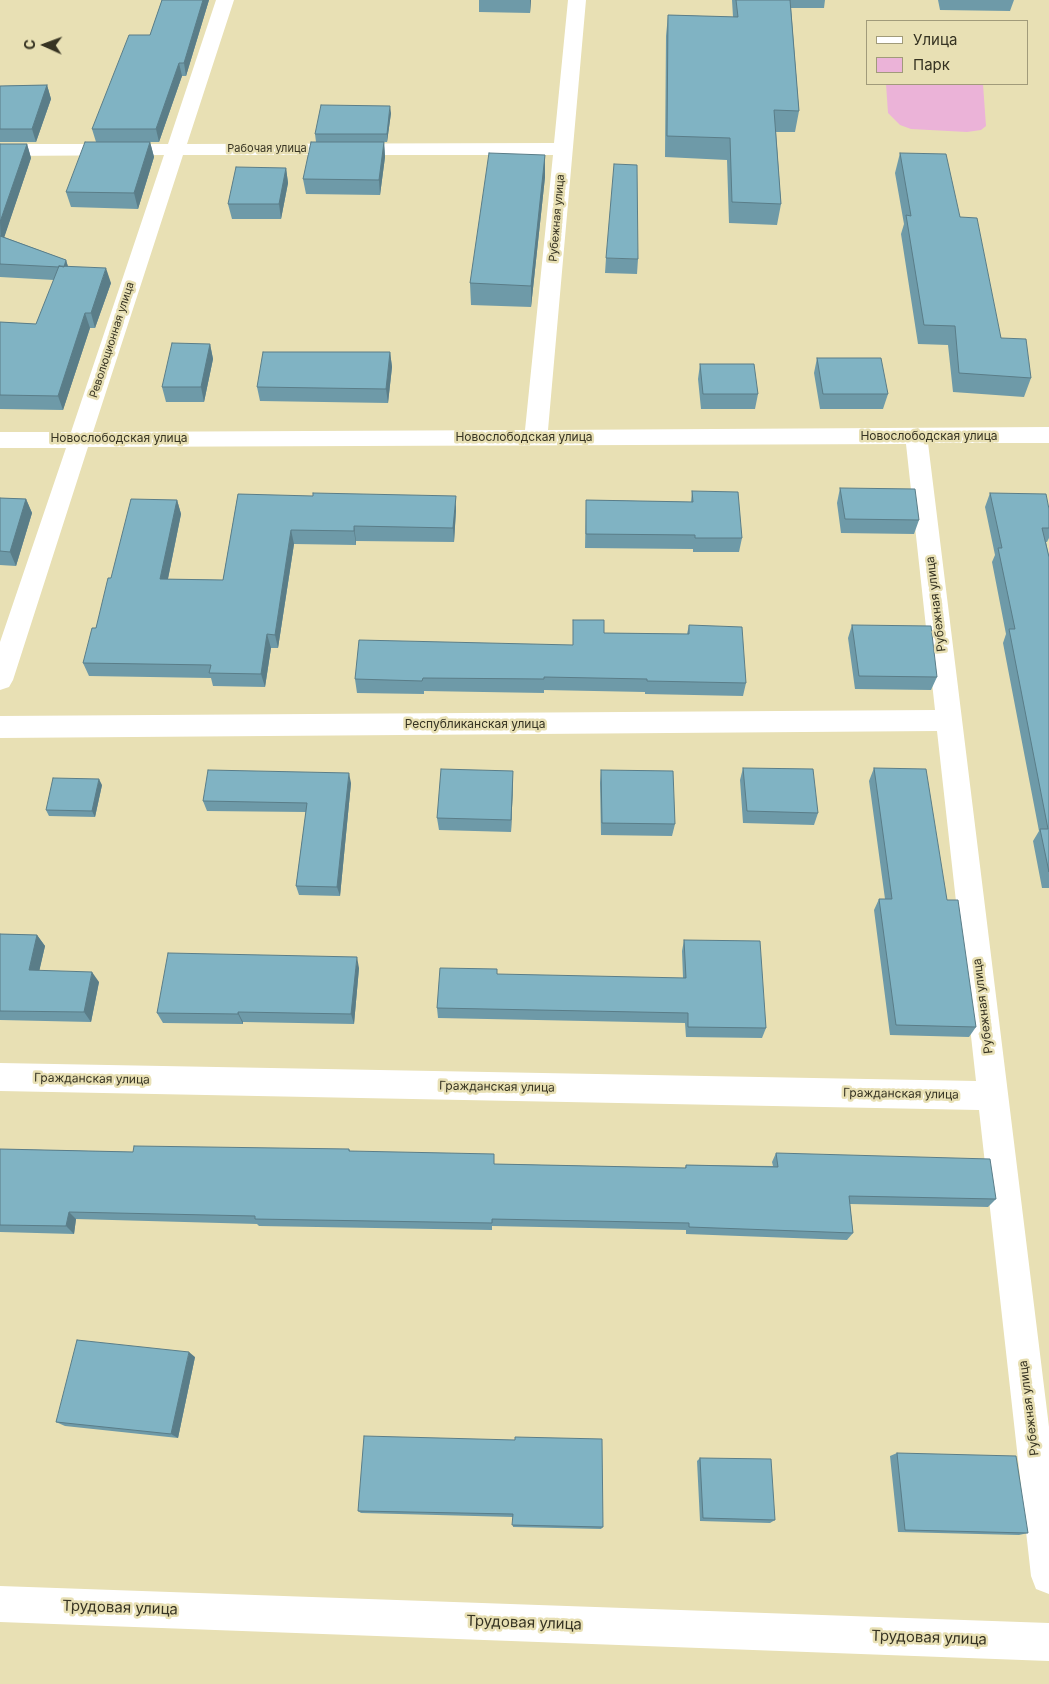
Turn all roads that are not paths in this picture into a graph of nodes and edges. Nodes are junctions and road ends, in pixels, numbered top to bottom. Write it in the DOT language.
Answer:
graph roads {
  1 [pos="225,0"];
  2 [pos="577,0"];
  3 [pos="176,149"];
  4 [pos="563,149"];
  5 [pos="0,150"];
  6 [pos="1049,435"];
  7 [pos="916,436"];
  8 [pos="536,437"];
  9 [pos="80,438"];
  10 [pos="0,440"];
  11 [pos="0,680"];
  12 [pos="950,720"];
  13 [pos="0,727"];
  14 [pos="0,1077"];
  15 [pos="993,1096"];
  16 [pos="1049,1576"];
  17 [pos="0,1604"];
  18 [pos="1049,1642"];
  1 -- 3 [label="street, Революционная улица"];
  2 -- 4 [label="street, Рубежная улица"];
  3 -- 4 [label="street, Рабочая улица"];
  3 -- 5 [label="street, Рабочая улица"];
  3 -- 9 [label="street, Революционная улица"];
  4 -- 8 [label="street, Рубежная улица"];
  6 -- 7 [label="street, Новослободская улица"];
  7 -- 8 [label="street, Новослободская улица"];
  7 -- 12 [label="street, Рубежная улица"];
  8 -- 9 [label="street, Новослободская улица"];
  9 -- 10 [label="street, Новослободская улица"];
  9 -- 11 [label="street, Революционная улица"];
  12 -- 13 [label="street, Республиканская улица"];
  12 -- 15 [label="street, Рубежная улица"];
  14 -- 15 [label="street, Гражданская улица"];
  15 -- 16 [label="street, Рубежная улица"];
  17 -- 18 [label="street, Трудовая улица"];
}
